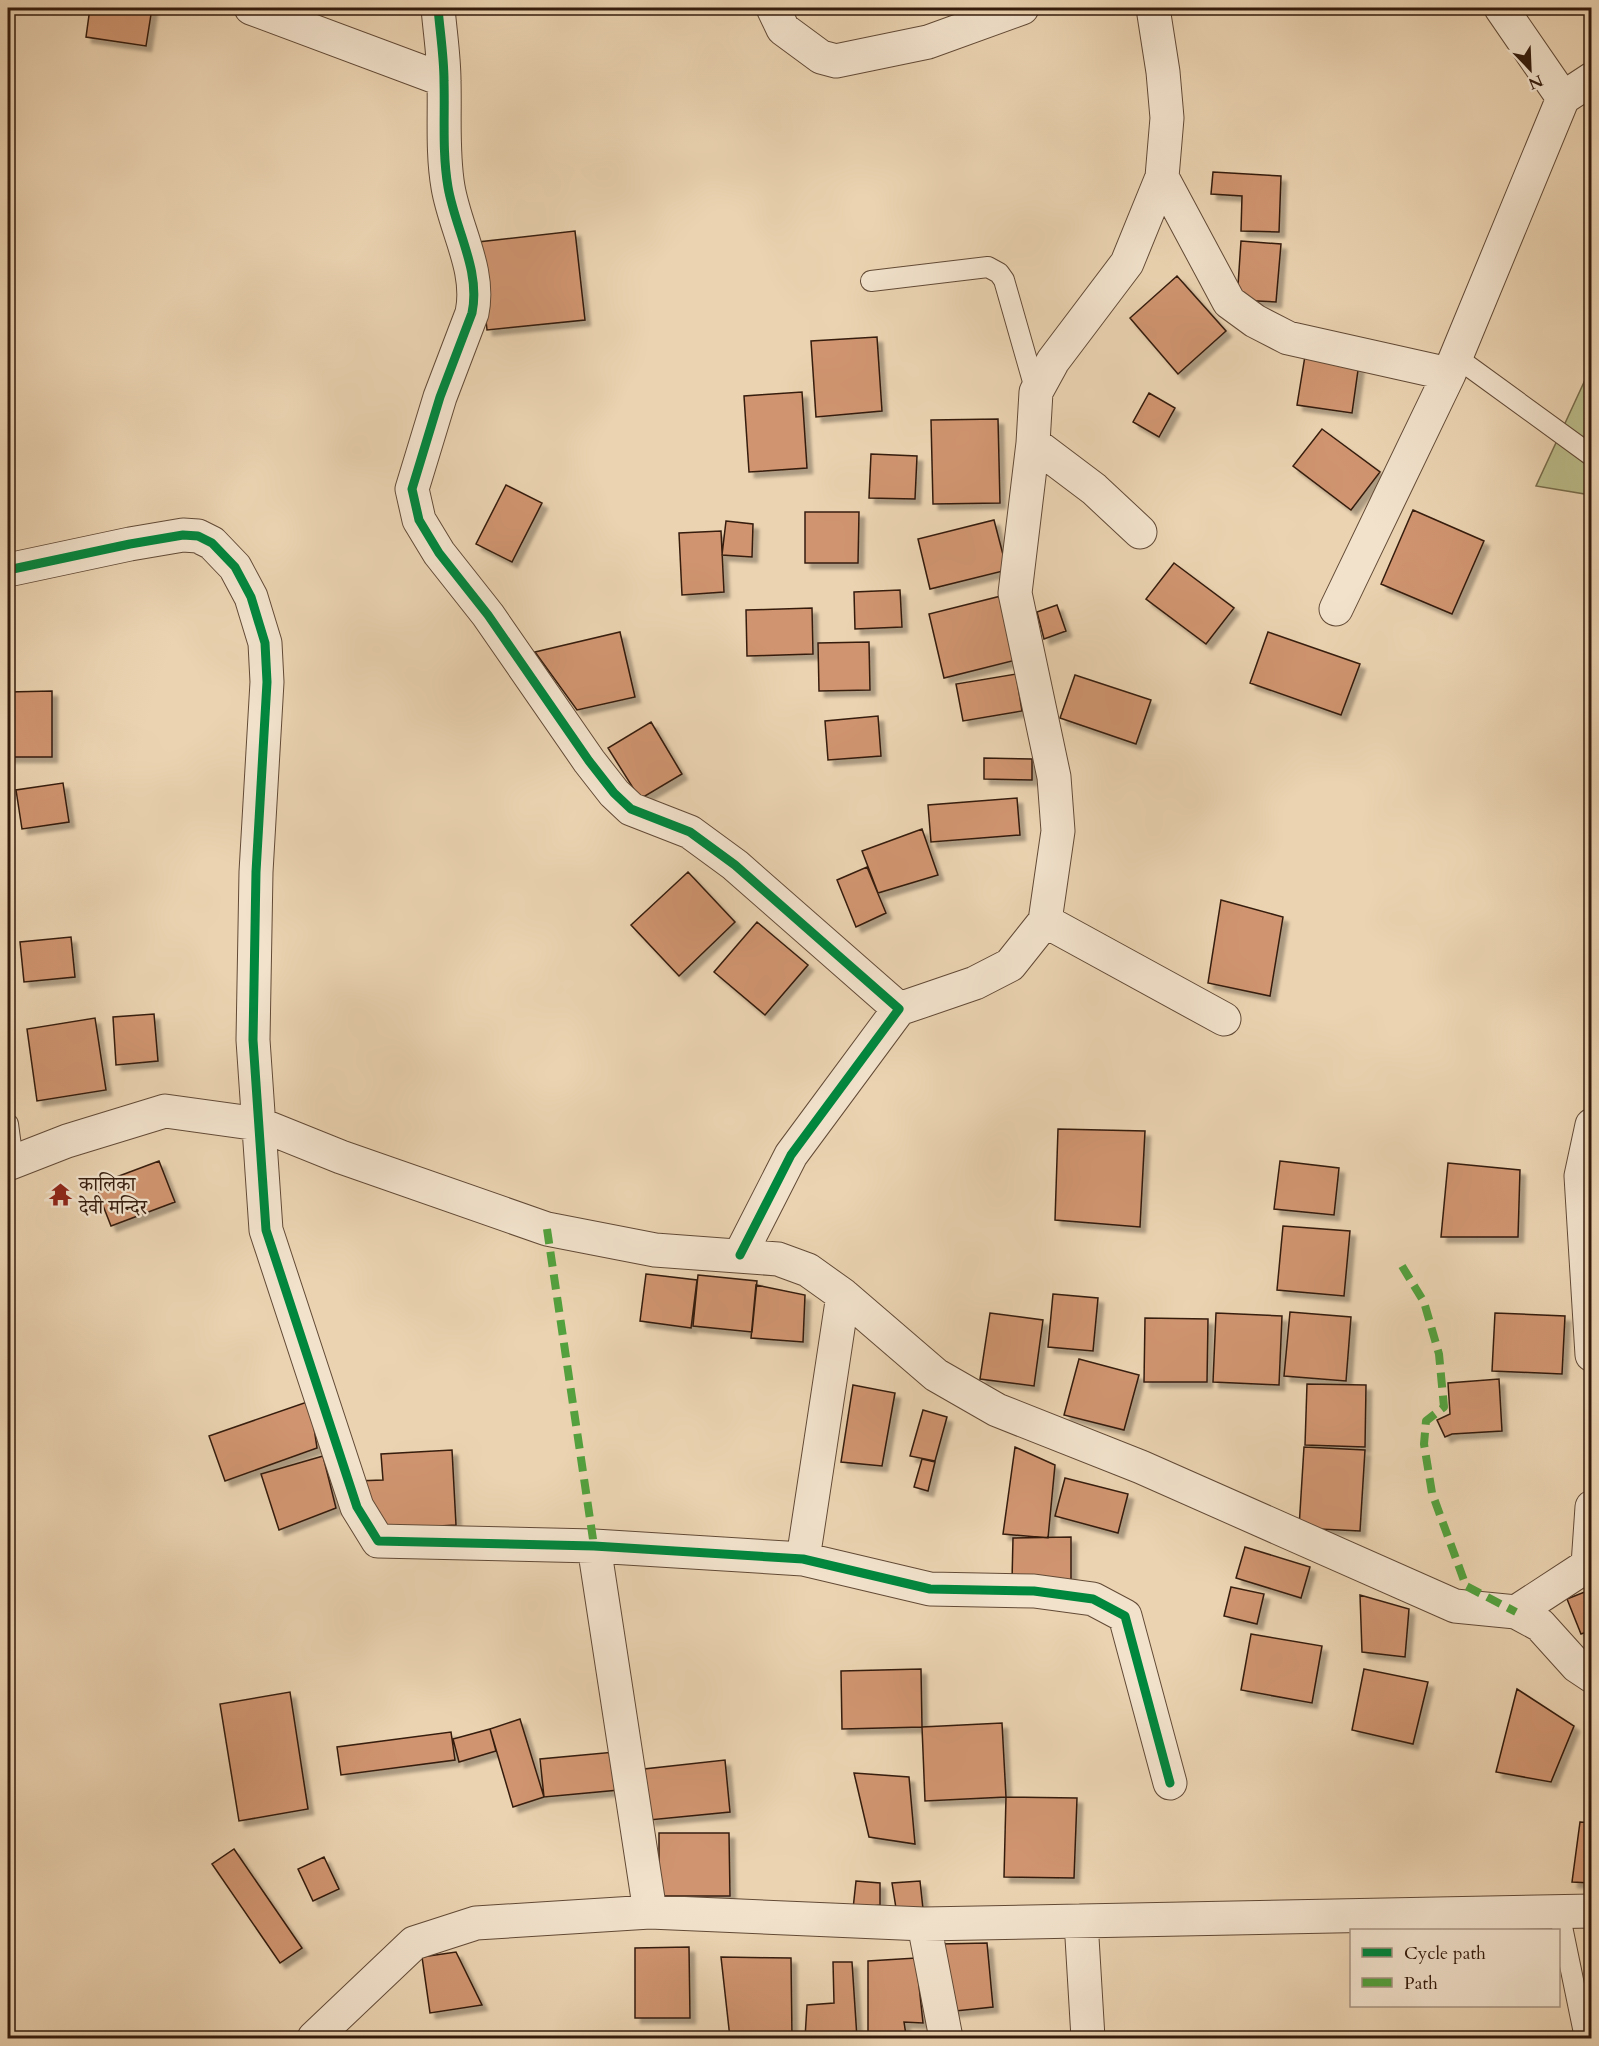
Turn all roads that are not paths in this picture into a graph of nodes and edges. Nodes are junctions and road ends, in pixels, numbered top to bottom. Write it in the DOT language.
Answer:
graph roads {
  1 [pos="251,8"];
  2 [pos="438,8"];
  3 [pos="773,8"];
  4 [pos="1022,8"];
  5 [pos="1154,8"];
  6 [pos="1501,8"];
  7 [pos="1592,79"];
  8 [pos="444,80"];
  9 [pos="1563,98"];
  10 [pos="1162,177"];
  11 [pos="871,280"];
  12 [pos="1453,366"];
  13 [pos="1036,392"];
  14 [pos="1033,443"];
  15 [pos="1592,456"];
  16 [pos="1140,532"];
  17 [pos="8,570"];
  18 [pos="1336,609"];
  19 [pos="1045,921"];
  20 [pos="899,1009"];
  21 [pos="1224,1019"];
  22 [pos="8,1124"];
  23 [pos="259,1124"];
  24 [pos="1592,1125"];
  25 [pos="10,1163"];
  26 [pos="740,1255"];
  27 [pos="843,1295"];
  28 [pos="1592,1356"];
  29 [pos="1592,1507"];
  30 [pos="594,1546"];
  31 [pos="803,1559"];
  32 [pos="1516,1612"];
  33 [pos="1592,1676"];
  34 [pos="1170,1783"];
  35 [pos="1592,1911"];
  36 [pos="650,1912"];
  37 [pos="1559,1912"];
  38 [pos="1081,1921"];
  39 [pos="924,1924"];
  40 [pos="314,2038"];
  41 [pos="946,2038"];
  42 [pos="1088,2038"];
  43 [pos="1583,2038"];
  1 -- 8 [label="street"];
  2 -- 8 [label="street"];
  3 -- 4 [label="street"];
  5 -- 10 [label="street"];
  6 -- 9 [label="street"];
  7 -- 9 [label="street"];
  8 -- 20 [label="street"];
  9 -- 12 [label="street"];
  10 -- 12 [label="street"];
  10 -- 13 [label="street"];
  11 -- 13 [label="lane"];
  12 -- 15 [label="lane"];
  12 -- 18 [label="street"];
  13 -- 14 [label="street"];
  14 -- 16 [label="street"];
  14 -- 19 [label="street"];
  17 -- 23 [label="street"];
  19 -- 20 [label="street"];
  19 -- 21 [label="street"];
  20 -- 26 [label="street"];
  22 -- 25 [label="lane"];
  23 -- 25 [label="street"];
  23 -- 26 [label="street"];
  23 -- 30 [label="street"];
  24 -- 28 [label="street"];
  26 -- 27 [label="street"];
  27 -- 31 [label="street"];
  27 -- 32 [label="street"];
  29 -- 32 [label="street"];
  30 -- 31 [label="street"];
  30 -- 36 [label="street"];
  31 -- 34 [label="street"];
  32 -- 33 [label="street"];
  35 -- 37 [label="street"];
  36 -- 39 [label="street"];
  36 -- 40 [label="street"];
  37 -- 38 [label="street"];
  37 -- 43 [label="lane"];
  38 -- 39 [label="street"];
  38 -- 42 [label="street"];
  39 -- 41 [label="street"];
}
